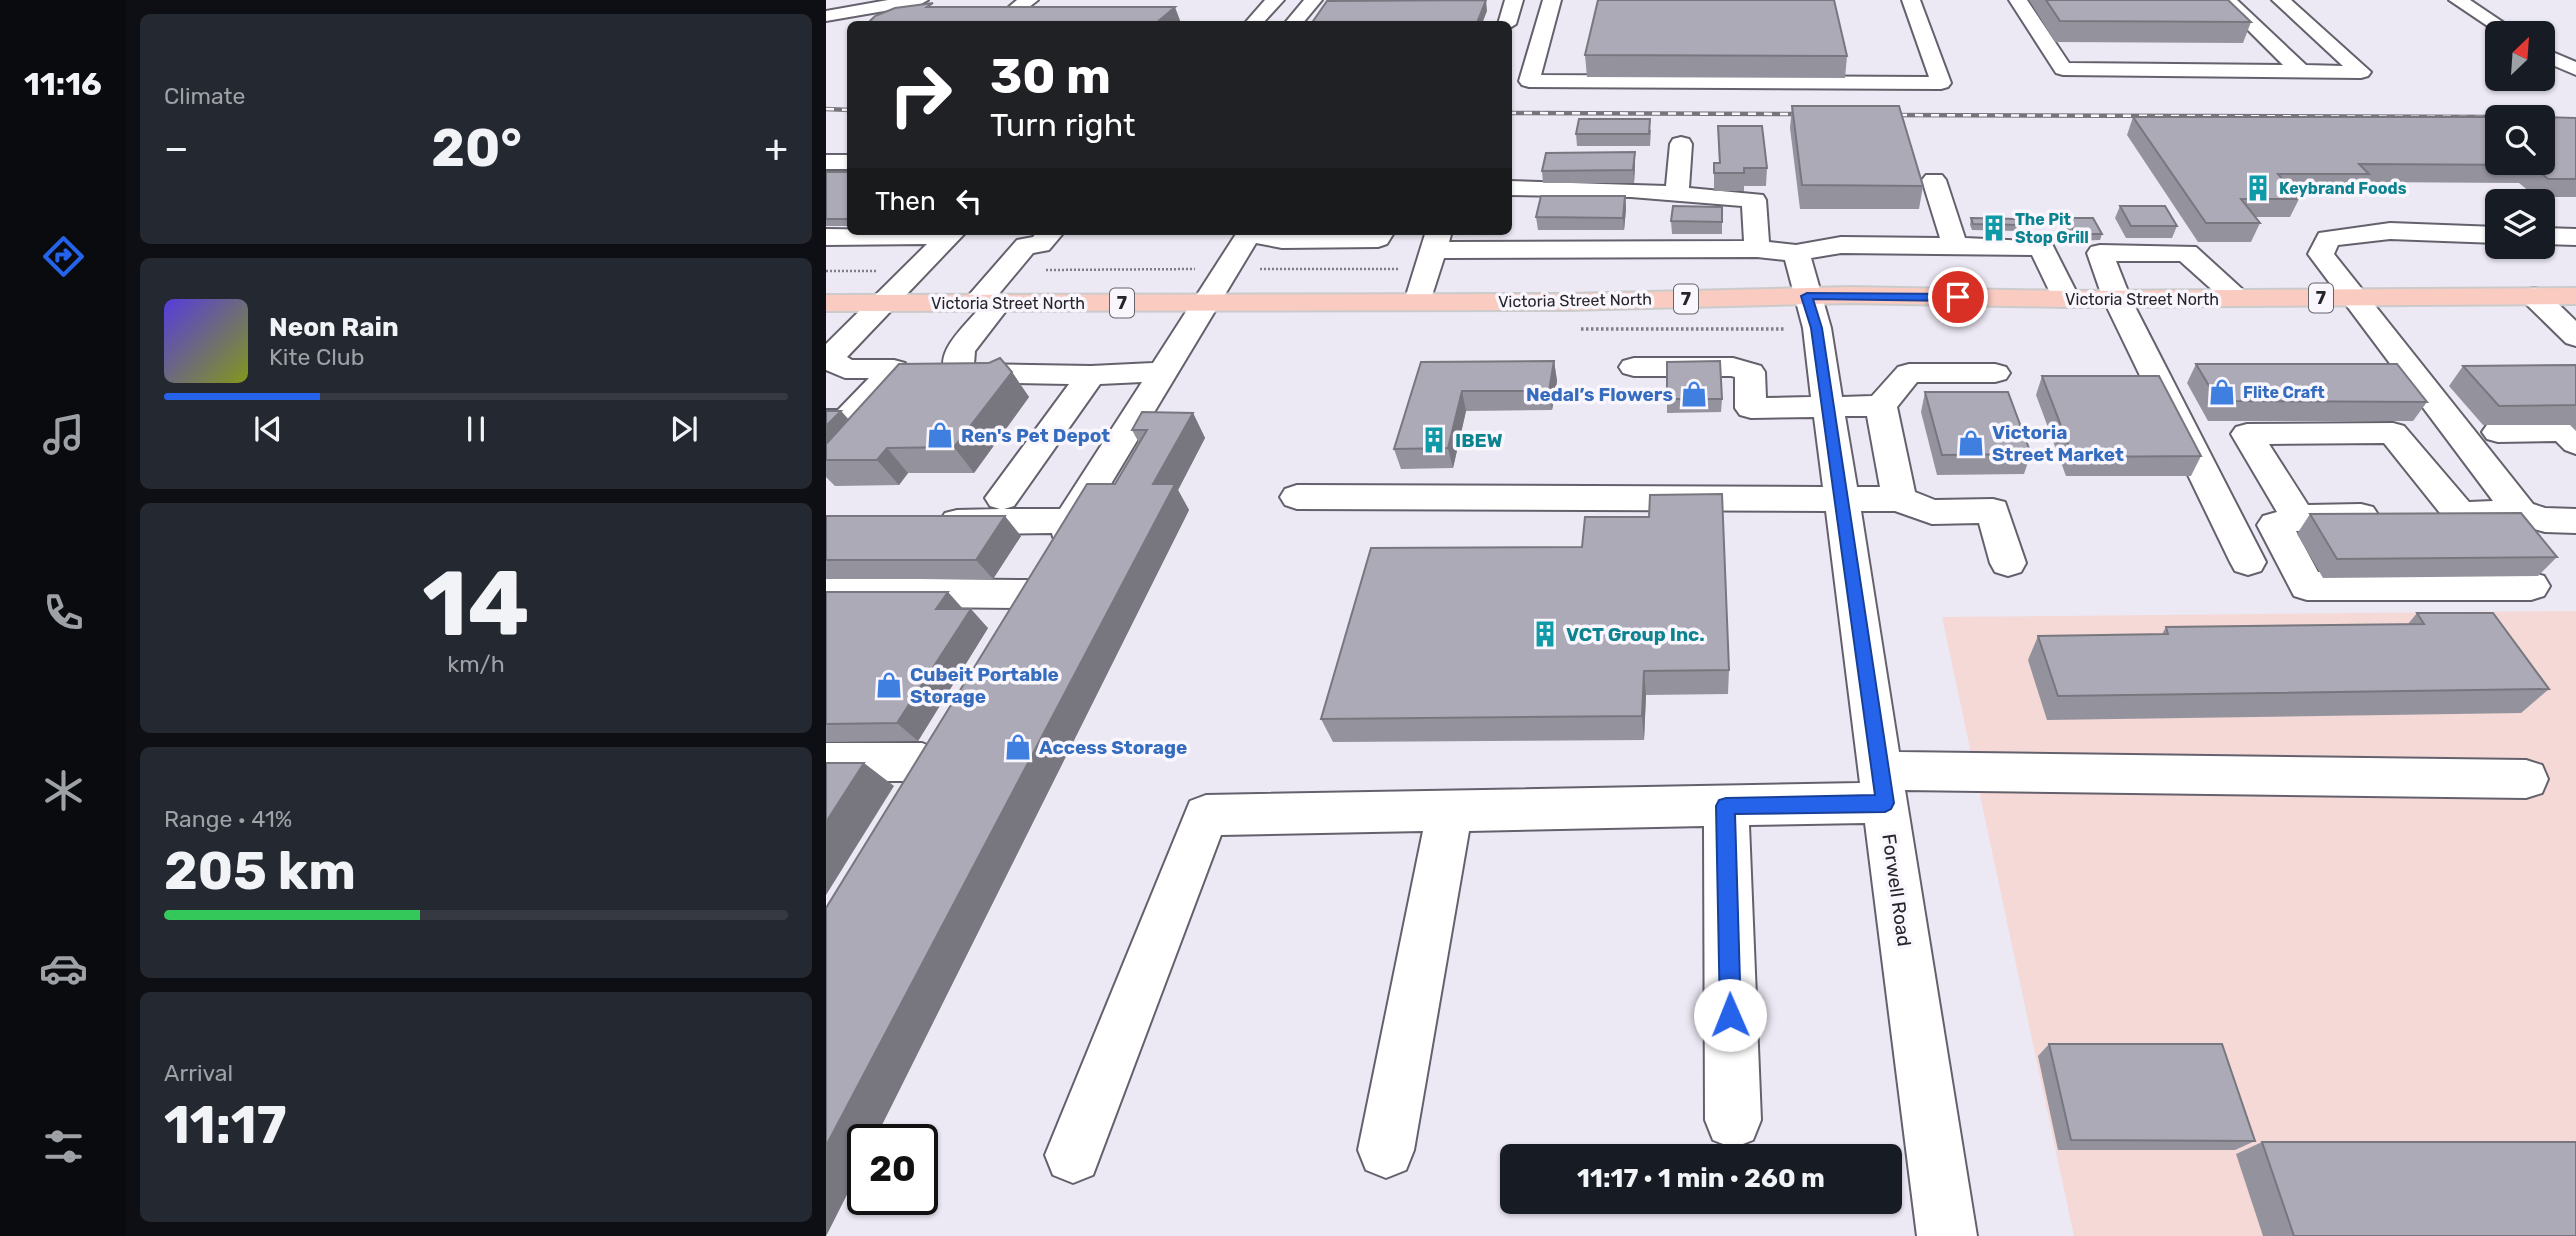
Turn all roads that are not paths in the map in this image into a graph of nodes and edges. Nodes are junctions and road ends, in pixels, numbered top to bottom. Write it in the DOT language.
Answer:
graph roads {
  1 [pos="919,0"];
  2 [pos="1029,0"];
  3 [pos="1275,0"];
  4 [pos="1313,0"];
  5 [pos="1514,0"];
  6 [pos="1552,0"];
  7 [pos="1911,0"];
  8 [pos="2018,0"];
  9 [pos="2227,0"];
  10 [pos="2281,0"];
  11 [pos="2458,0"];
  12 [pos="1013,11"];
  13 [pos="2242,14"];
  14 [pos="2296,14"];
  15 [pos="826,16"];
  16 [pos="1256,21"];
  17 [pos="1296,21"];
  18 [pos="1508,21"];
  19 [pos="2491,21"];
  20 [pos="2555,59"];
  21 [pos="2576,69"];
  22 [pos="2301,72"];
  23 [pos="1681,144"];
  24 [pos="826,162"];
  25 [pos="847,162"];
  26 [pos="1934,180"];
  27 [pos="1512,188"];
  28 [pos="1677,194"];
  29 [pos="888,235"];
  30 [pos="949,235"];
  31 [pos="1049,235"];
  32 [pos="1247,235"];
  33 [pos="1261,235"];
  34 [pos="1380,235"];
  35 [pos="2485,235"];
  36 [pos="2555,236"];
  37 [pos="826,237"];
  38 [pos="2576,237"];
  39 [pos="1436,241"];
  40 [pos="1955,246"];
  41 [pos="1757,249"];
  42 [pos="1796,253"];
  43 [pos="2534,296"];
  44 [pos="2576,296"];
  45 [pos="2238,298"];
  46 [pos="2353,298"];
  47 [pos="2066,299"];
  48 [pos="2117,299"];
  49 [pos="1204,302"];
  50 [pos="1418,302"];
  51 [pos="826,303"];
  52 [pos="881,303"];
  53 [pos="987,303"];
  54 [pos="1795,312"];
  55 [pos="2576,337"];
  56 [pos="1634,367"];
  57 [pos="1163,372"];
  58 [pos="1994,373"];
  59 [pos="1091,375"];
  60 [pos="835,378"];
  61 [pos="1881,406"];
  62 [pos="1828,407"];
  63 [pos="826,420"];
  64 [pos="2498,432"];
  65 [pos="2576,443"];
  66 [pos="1297,497"];
  67 [pos="1002,498"];
  68 [pos="1841,499"];
  69 [pos="1899,499"];
  70 [pos="2521,513"];
  71 [pos="2460,514"];
  72 [pos="2298,518"];
  73 [pos="1071,521"];
  74 [pos="2576,521"];
  75 [pos="921,523"];
  76 [pos="2248,562"];
  77 [pos="2008,563"];
  78 [pos="2531,586"];
  79 [pos="826,592"];
  80 [pos="826,762"];
  81 [pos="922,762"];
  82 [pos="2526,779"];
  83 [pos="1882,787"];
  84 [pos="1726,806"];
  85 [pos="1450,810"];
  86 [pos="1733,1120"];
  87 [pos="1386,1150"];
  88 [pos="1073,1155"];
  89 [pos="1947,1236"];
  1 -- 15 [label="street"];
  2 -- 12 [label="street"];
  3 -- 16 [label="street"];
  4 -- 17 [label="street"];
  5 -- 18 [label="street"];
  6 -- 7 [label="street"];
  8 -- 22 [label="street"];
  9 -- 13 [label="street"];
  10 -- 14 [label="street"];
  11 -- 19 [label="street"];
  13 -- 14 [label="street"];
  13 -- 22 [label="street"];
  14 -- 22 [label="street"];
  20 -- 21 [label="street"];
  23 -- 28 [label="street"];
  24 -- 25 [label="street"];
  26 -- 40 [label="street"];
  27 -- 28 [label="street"];
  28 -- 41 [label="street"];
  29 -- 37 [label="street"];
  30 -- 52 [label="street"];
  31 -- 53 [label="street"];
  32 -- 49 [label="street"];
  33 -- 34 [label="street"];
  35 -- 46 [label="street"];
  36 -- 38 [label="street"];
  39 -- 41 [label="street"];
  39 -- 50 [label="street"];
  40 -- 42 [label="street"];
  40 -- 47 [label="street"];
  41 -- 42 [label="street"];
  42 -- 54 [label="street, Forwell Road"];
  43 -- 44 [label="main road, Victoria Street North / 7"];
  43 -- 46 [label="main road, Victoria Street North / 7"];
  43 -- 55 [label="street"];
  45 -- 46 [label="main road, Victoria Street North / 7"];
  45 -- 48 [label="main road, Victoria Street North / 7"];
  45 -- 48 [label="street"];
  46 -- 70 [label="street"];
  47 -- 48 [label="main road, Victoria Street North / 7"];
  47 -- 54 [label="main road, Victoria Street North / 7"];
  48 -- 76 [label="street"];
  49 -- 50 [label="main road, Victoria Street North / 7"];
  49 -- 53 [label="main road, Victoria Street North / 7"];
  49 -- 57 [label="street"];
  50 -- 54 [label="main road, Victoria Street North / 7"];
  51 -- 52 [label="main road, Victoria Street North / 7"];
  52 -- 53 [label="main road, Victoria Street North / 7"];
  52 -- 60 [label="street"];
  53 -- 59 [label="street"];
  54 -- 62 [label="street, Forwell Road"];
  56 -- 62 [label="street"];
  57 -- 59 [label="street"];
  57 -- 73 [label="street"];
  58 -- 61 [label="street"];
  59 -- 67 [label="street"];
  60 -- 63 [label="street"];
  61 -- 62 [label="street"];
  61 -- 69 [label="street"];
  62 -- 68 [label="street, Forwell Road"];
  64 -- 65 [label="street"];
  66 -- 68 [label="street"];
  68 -- 69 [label="street"];
  68 -- 83 [label="street, Forwell Road"];
  69 -- 77 [label="street"];
  70 -- 71 [label="street"];
  70 -- 74 [label="street"];
  71 -- 72 [label="street"];
  71 -- 72 [label="street"];
  72 -- 78 [label="street"];
  73 -- 75 [label="street"];
  73 -- 79 [label="street"];
  80 -- 81 [label="street"];
  82 -- 83 [label="street"];
  83 -- 84 [label="street"];
  83 -- 89 [label="street, Forwell Road"];
  84 -- 85 [label="street"];
  84 -- 86 [label="street"];
  85 -- 87 [label="street"];
  85 -- 88 [label="street"];
}
